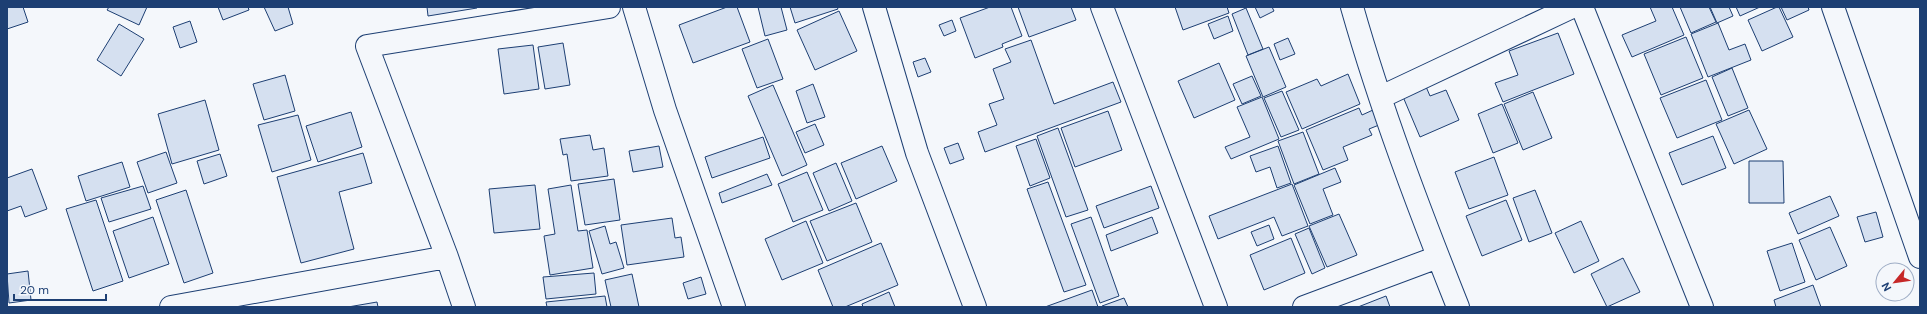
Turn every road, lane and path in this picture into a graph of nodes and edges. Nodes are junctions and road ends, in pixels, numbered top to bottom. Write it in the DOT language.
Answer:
graph roads {
  1 [pos="609,7"];
  2 [pos="634,7"];
  3 [pos="874,7"];
  4 [pos="1102,7"];
  5 [pos="1352,7"];
  6 [pos="1572,7"];
  7 [pos="1582,7"];
  8 [pos="1833,7"];
  9 [pos="1381,98"];
  10 [pos="447,257"];
  11 [pos="1438,257"];
  12 [pos="1920,257"];
  13 [pos="194,305"];
  14 [pos="171,307"];
  15 [pos="464,307"];
  16 [pos="734,307"];
  17 [pos="975,307"];
  18 [pos="1216,307"];
  19 [pos="1304,307"];
  20 [pos="1458,307"];
  21 [pos="1702,307"];
  1 -- 10 [label="street"];
  2 -- 16 [label="street"];
  3 -- 17 [label="street"];
  4 -- 18 [label="street"];
  5 -- 9 [label="street"];
  6 -- 9 [label="street"];
  7 -- 21 [label="street"];
  8 -- 12 [label="street"];
  9 -- 11 [label="street"];
  10 -- 13 [label="street"];
  10 -- 15 [label="street"];
  11 -- 19 [label="street"];
  11 -- 20 [label="street"];
  13 -- 14 [label="street"];
}
